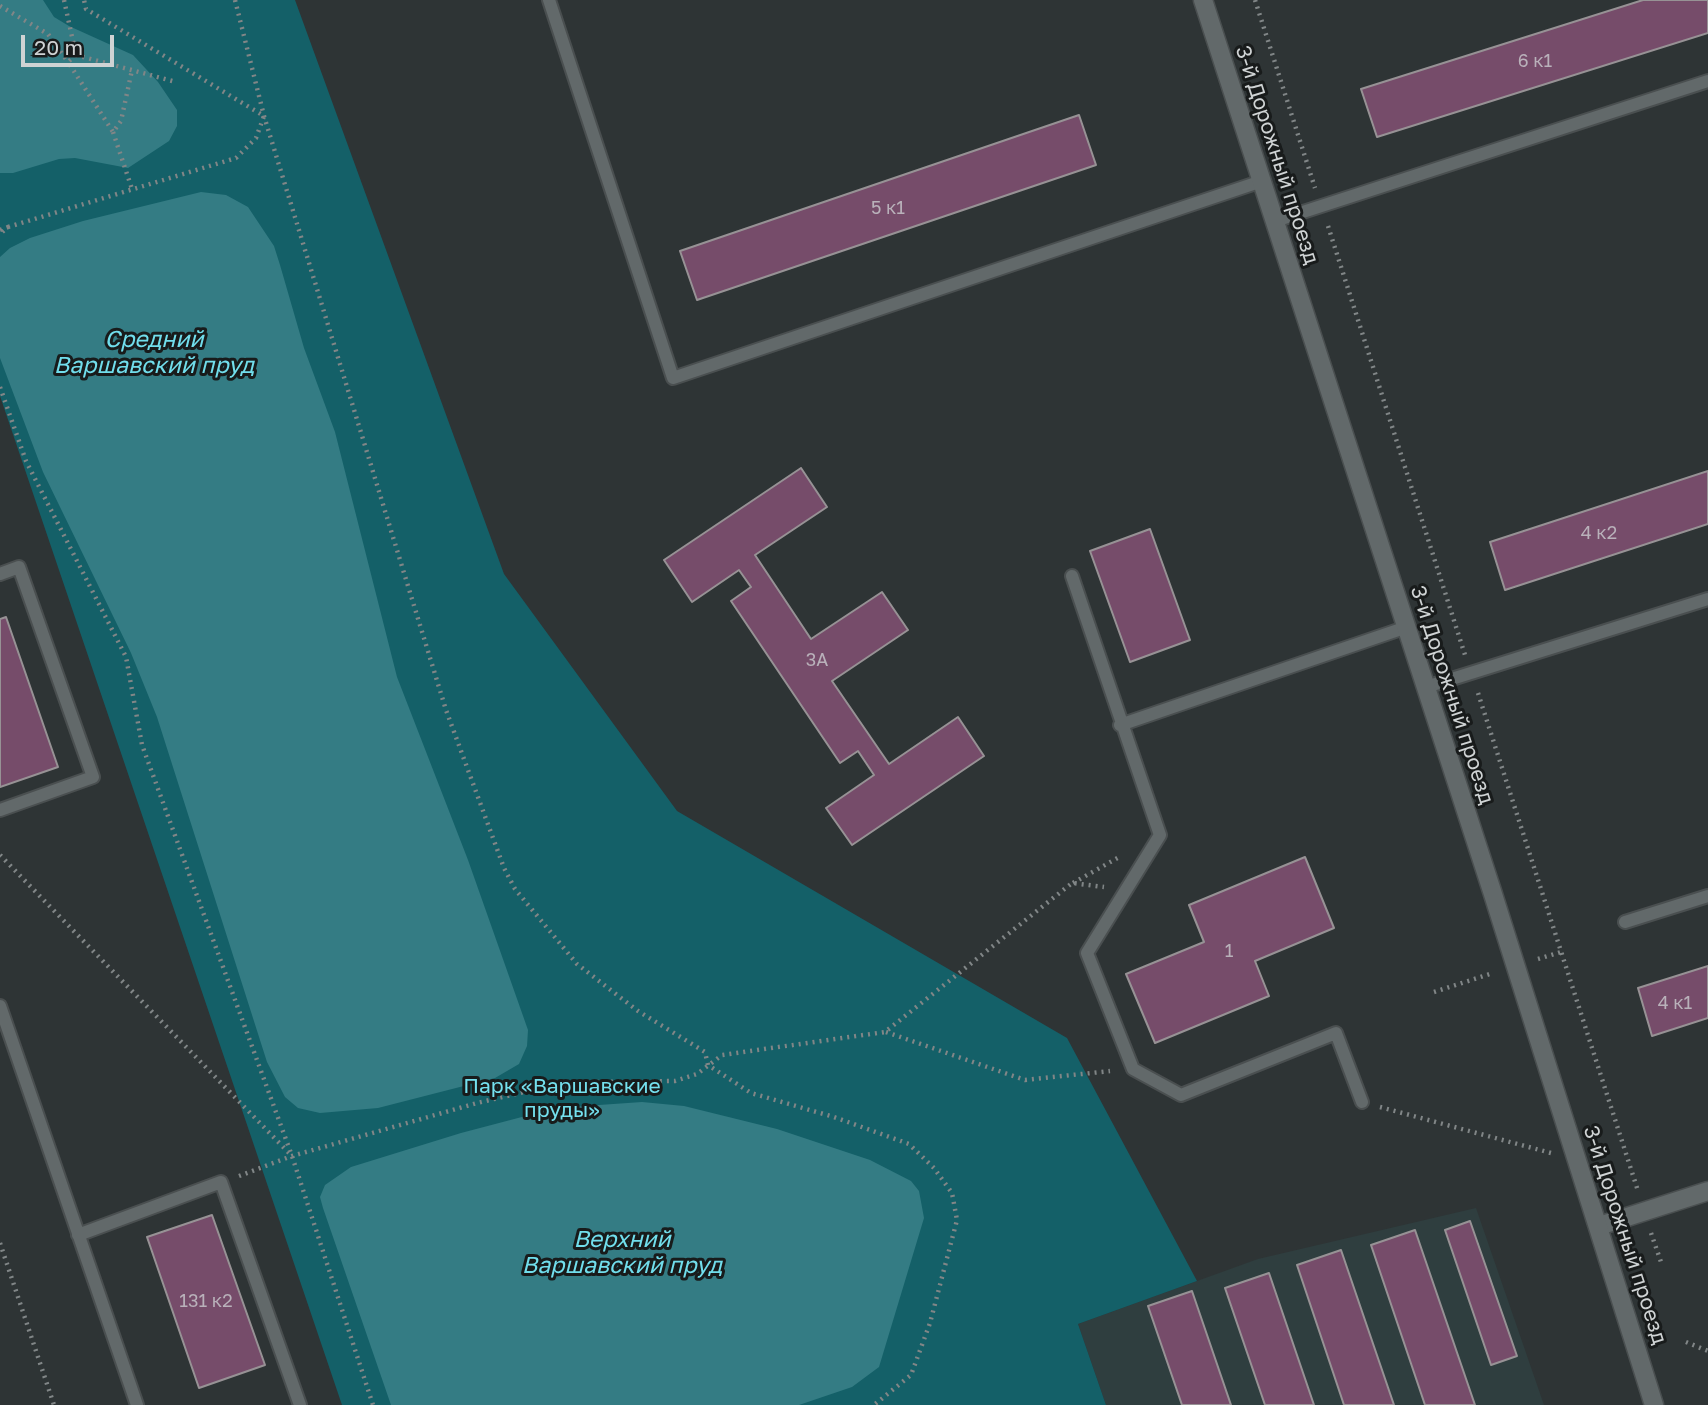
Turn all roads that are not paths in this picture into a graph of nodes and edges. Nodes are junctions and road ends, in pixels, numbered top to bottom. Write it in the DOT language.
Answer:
graph roads {
  1 [pos="549,0"];
  2 [pos="1203,0"];
  3 [pos="1708,81"];
  4 [pos="1262,181"];
  5 [pos="1275,221"];
  6 [pos="0,574"];
  7 [pos="1072,576"];
  8 [pos="1708,599"];
  9 [pos="1407,627"];
  10 [pos="1426,688"];
  11 [pos="1120,725"];
  12 [pos="0,810"];
  13 [pos="1708,895"];
  14 [pos="1625,922"];
  15 [pos="0,1006"];
  16 [pos="1363,1102"];
  17 [pos="1708,1191"];
  18 [pos="1599,1226"];
  19 [pos="78,1235"];
  20 [pos="134,1404"];
  21 [pos="300,1405"];
  22 [pos="1654,1405"];
  1 -- 4 [label="lane"];
  2 -- 4 [label="street, 3-й Дорожный проезд"];
  3 -- 5 [label="lane"];
  4 -- 5 [label="street, 3-й Дорожный проезд"];
  5 -- 9 [label="street, 3-й Дорожный проезд"];
  6 -- 12 [label="lane"];
  7 -- 11 [label="lane"];
  8 -- 10 [label="lane"];
  9 -- 10 [label="street, 3-й Дорожный проезд"];
  9 -- 11 [label="lane"];
  10 -- 18 [label="street, 3-й Дорожный проезд"];
  11 -- 16 [label="lane"];
  13 -- 14 [label="lane"];
  15 -- 19 [label="lane"];
  17 -- 18 [label="street"];
  18 -- 22 [label="street, 3-й Дорожный проезд"];
  19 -- 20 [label="lane"];
  19 -- 21 [label="lane"];
}
